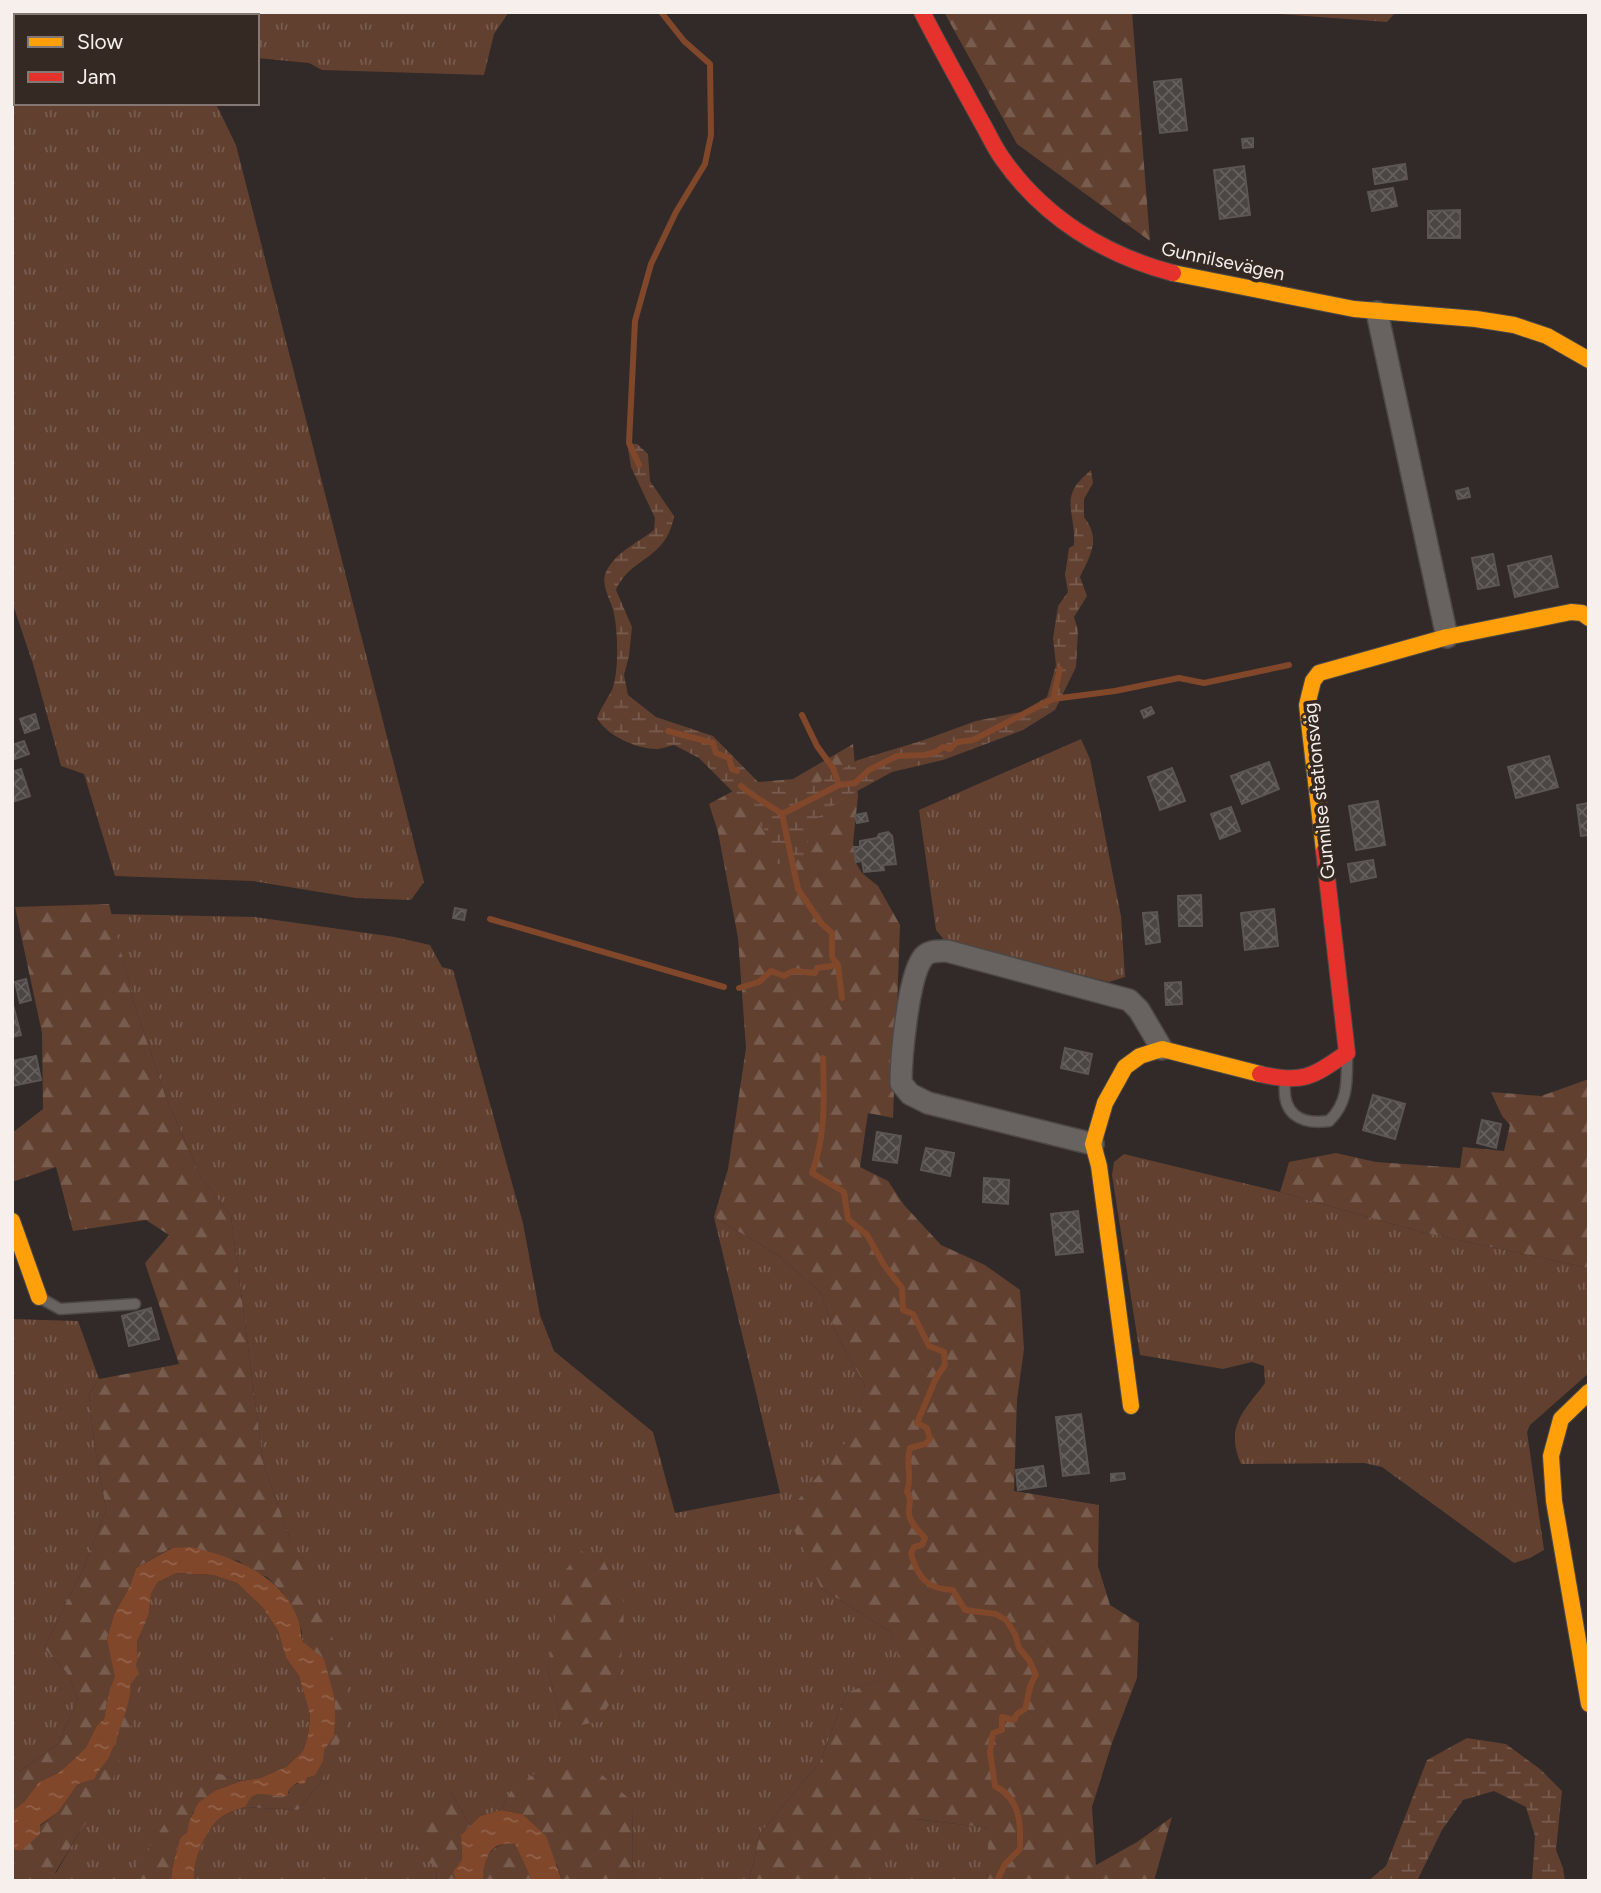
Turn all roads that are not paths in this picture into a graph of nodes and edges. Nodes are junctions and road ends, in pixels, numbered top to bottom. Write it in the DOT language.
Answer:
graph roads {
  1 [pos="922,12"];
  2 [pos="1377,312"];
  3 [pos="1589,360"];
  4 [pos="1587,614"];
  5 [pos="1447,637"];
  6 [pos="1162,1049"];
  7 [pos="1347,1053"];
  8 [pos="1285,1080"];
  9 [pos="1093,1144"];
  10 [pos="12,1222"];
  11 [pos="39,1297"];
  12 [pos="135,1304"];
  13 [pos="1589,1392"];
  14 [pos="1130,1406"];
  15 [pos="1589,1704"];
  1 -- 2 [label="street, Gunnilsevägen"];
  2 -- 3 [label="street, Gunnilsevägen"];
  2 -- 5 [label="street"];
  4 -- 5 [label="street, Gunnilse stationsväg"];
  5 -- 7 [label="street, Gunnilse stationsväg"];
  6 -- 8 [label="street"];
  6 -- 9 [label="street"];
  6 -- 9 [label="street"];
  7 -- 8 [label="street"];
  7 -- 8 [label="lane"];
  9 -- 14 [label="street"];
  10 -- 11 [label="street"];
  11 -- 12 [label="lane"];
  13 -- 15 [label="street"];
}
